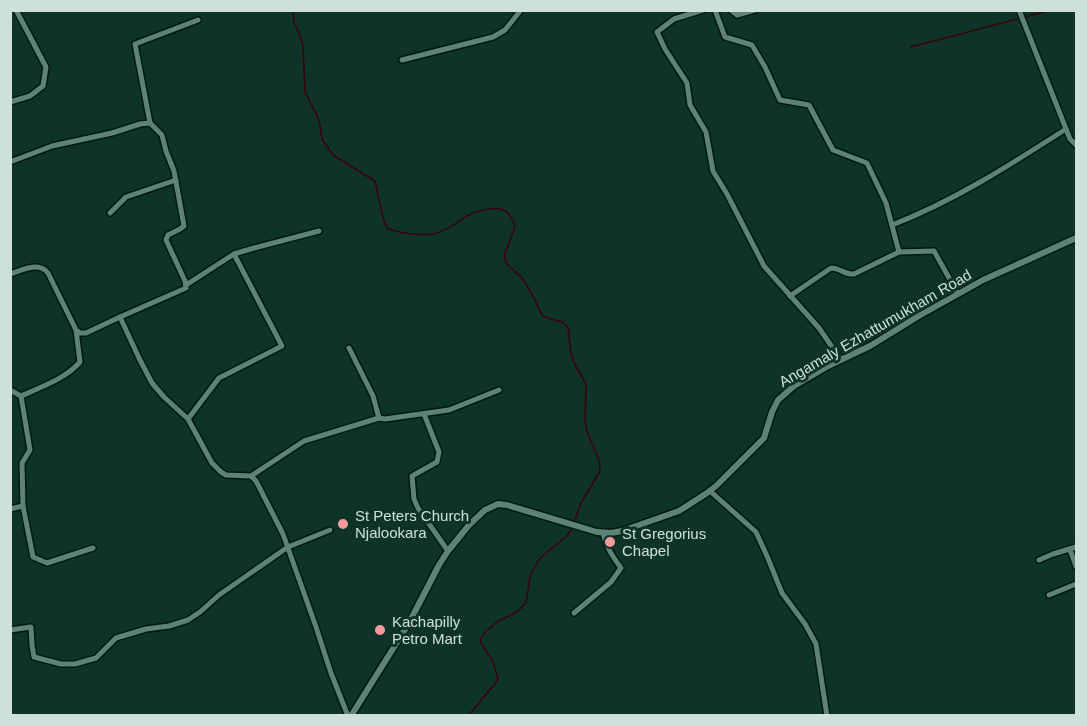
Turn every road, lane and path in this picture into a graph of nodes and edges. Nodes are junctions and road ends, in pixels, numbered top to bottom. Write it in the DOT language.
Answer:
graph roads {
  1 [pos="521,10"];
  2 [pos="703,10"];
  3 [pos="715,10"];
  4 [pos="731,10"];
  5 [pos="755,10"];
  6 [pos="1019,10"];
  7 [pos="19,11"];
  8 [pos="198,20"];
  9 [pos="402,60"];
  10 [pos="10,102"];
  11 [pos="150,123"];
  12 [pos="1066,129"];
  13 [pos="1077,145"];
  14 [pos="10,162"];
  15 [pos="176,180"];
  16 [pos="110,213"];
  17 [pos="892,225"];
  18 [pos="319,231"];
  19 [pos="1077,238"];
  20 [pos="899,252"];
  21 [pos="234,254"];
  22 [pos="10,274"];
  23 [pos="186,285"];
  24 [pos="958,294"];
  25 [pos="790,296"];
  26 [pos="120,317"];
  27 [pos="76,330"];
  28 [pos="349,348"];
  29 [pos="841,360"];
  30 [pos="10,390"];
  31 [pos="499,390"];
  32 [pos="21,396"];
  33 [pos="424,414"];
  34 [pos="188,418"];
  35 [pos="379,418"];
  36 [pos="251,476"];
  37 [pos="710,490"];
  38 [pos="23,506"];
  39 [pos="10,509"];
  40 [pos="330,530"];
  41 [pos="603,533"];
  42 [pos="288,547"];
  43 [pos="93,548"];
  44 [pos="1073,549"];
  45 [pos="448,551"];
  46 [pos="1039,560"];
  47 [pos="1077,566"];
  48 [pos="1077,584"];
  49 [pos="1049,596"];
  50 [pos="574,612"];
  51 [pos="10,630"];
  52 [pos="349,716"];
  53 [pos="827,716"];
  1 -- 9 [label="street"];
  2 -- 25 [label="street"];
  3 -- 17 [label="street"];
  4 -- 5 [label="street"];
  6 -- 12 [label="street"];
  7 -- 10 [label="street"];
  8 -- 11 [label="street"];
  11 -- 14 [label="street"];
  11 -- 15 [label="street"];
  12 -- 13 [label="street"];
  12 -- 17 [label="street"];
  15 -- 16 [label="street"];
  15 -- 23 [label="street"];
  17 -- 20 [label="street"];
  18 -- 21 [label="street"];
  19 -- 24 [label="street, Angamaly Ezhattumukham Road"];
  20 -- 24 [label="street"];
  20 -- 25 [label="street"];
  21 -- 23 [label="street"];
  21 -- 34 [label="street"];
  22 -- 27 [label="street"];
  23 -- 26 [label="street"];
  24 -- 29 [label="street, Angamaly Ezhattumukham Road"];
  25 -- 29 [label="street"];
  26 -- 27 [label="street"];
  26 -- 34 [label="street"];
  27 -- 32 [label="street"];
  28 -- 35 [label="street"];
  29 -- 37 [label="street, Angamaly Ezhattumukham Road"];
  30 -- 32 [label="street"];
  31 -- 33 [label="street"];
  32 -- 38 [label="street"];
  33 -- 35 [label="street"];
  33 -- 45 [label="street"];
  34 -- 36 [label="street"];
  35 -- 36 [label="street"];
  36 -- 42 [label="street"];
  37 -- 41 [label="street, Angamaly Ezhattumukham Road"];
  37 -- 53 [label="street"];
  38 -- 39 [label="street"];
  38 -- 43 [label="street"];
  40 -- 42 [label="street"];
  41 -- 45 [label="street, Angamaly Ezhattumukham Road"];
  41 -- 50 [label="street"];
  42 -- 51 [label="street"];
  42 -- 52 [label="street"];
  44 -- 46 [label="street"];
  44 -- 47 [label="street"];
  45 -- 52 [label="street, Angamaly Ezhattumukham Road"];
  48 -- 49 [label="street"];
}
